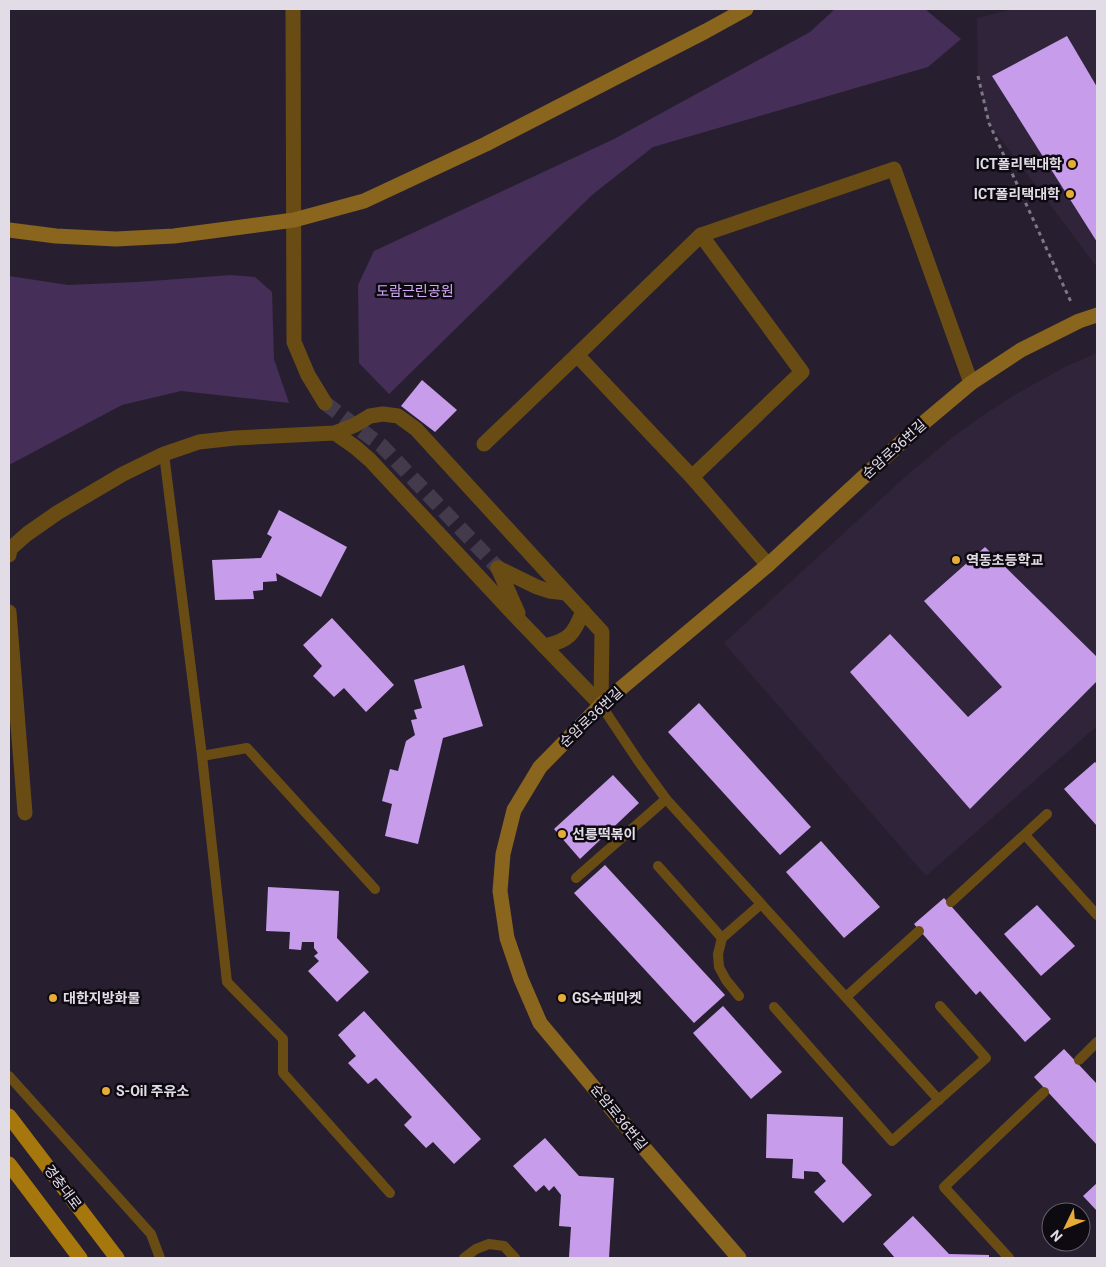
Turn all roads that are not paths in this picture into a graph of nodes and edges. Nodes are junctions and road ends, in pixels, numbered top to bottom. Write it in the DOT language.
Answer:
graph roads {
  1 [pos="293,9"];
  2 [pos="746,9"];
  3 [pos="294,220"];
  4 [pos="9,230"];
  5 [pos="701,235"];
  6 [pos="1097,316"];
  7 [pos="578,356"];
  8 [pos="971,383"];
  9 [pos="325,403"];
  10 [pos="334,433"];
  11 [pos="484,444"];
  12 [pos="164,454"];
  13 [pos="692,476"];
  14 [pos="9,554"];
  15 [pos="768,565"];
  16 [pos="566,592"];
  17 [pos="583,611"];
  18 [pos="9,612"];
  19 [pos="522,623"];
  20 [pos="544,646"];
  21 [pos="601,705"];
  22 [pos="202,756"];
  23 [pos="666,799"];
  24 [pos="25,813"];
  25 [pos="1047,814"];
  26 [pos="1025,835"];
  27 [pos="658,866"];
  28 [pos="576,878"];
  29 [pos="375,888"];
  30 [pos="951,902"];
  31 [pos="761,904"];
  32 [pos="1097,915"];
  33 [pos="919,930"];
  34 [pos="722,938"];
  35 [pos="739,996"];
  36 [pos="846,997"];
  37 [pos="940,1006"];
  38 [pos="774,1007"];
  39 [pos="1097,1042"];
  40 [pos="1079,1060"];
  41 [pos="9,1076"];
  42 [pos="1044,1092"];
  43 [pos="939,1100"];
  44 [pos="9,1116"];
  45 [pos="9,1164"];
  46 [pos="390,1192"];
  47 [pos="80,1258"];
  48 [pos="117,1258"];
  49 [pos="160,1258"];
  50 [pos="464,1258"];
  51 [pos="515,1258"];
  52 [pos="739,1258"];
  53 [pos="1009,1258"];
  1 -- 3 [label="street"];
  2 -- 3 [label="street"];
  3 -- 4 [label="street"];
  3 -- 9 [label="street"];
  5 -- 7 [label="street"];
  5 -- 8 [label="street"];
  5 -- 13 [label="street"];
  6 -- 8 [label="street, 순암로36번길"];
  7 -- 11 [label="street"];
  7 -- 13 [label="street"];
  8 -- 15 [label="street, 순암로36번길"];
  10 -- 12 [label="street"];
  10 -- 16 [label="street"];
  10 -- 19 [label="street"];
  12 -- 14 [label="street"];
  12 -- 22 [label="lane"];
  13 -- 15 [label="street"];
  15 -- 21 [label="street, 순암로36번길"];
  16 -- 17 [label="street"];
  16 -- 19 [label="street"];
  17 -- 20 [label="street"];
  17 -- 21 [label="street"];
  18 -- 24 [label="street"];
  19 -- 20 [label="street"];
  20 -- 21 [label="street"];
  21 -- 23 [label="lane"];
  21 -- 52 [label="street, 순암로36번길"];
  22 -- 29 [label="lane"];
  22 -- 46 [label="lane"];
  23 -- 28 [label="lane"];
  23 -- 31 [label="lane"];
  25 -- 26 [label="lane"];
  26 -- 30 [label="lane"];
  26 -- 32 [label="lane"];
  27 -- 34 [label="lane"];
  31 -- 34 [label="lane"];
  31 -- 36 [label="lane"];
  33 -- 36 [label="lane"];
  34 -- 35 [label="lane"];
  36 -- 43 [label="lane"];
  37 -- 43 [label="lane"];
  38 -- 43 [label="lane"];
  39 -- 40 [label="lane"];
  41 -- 49 [label="lane"];
  42 -- 53 [label="lane"];
  44 -- 48 [label="main road, 경충대로"];
  45 -- 47 [label="main road"];
  50 -- 51 [label="lane"];
}
